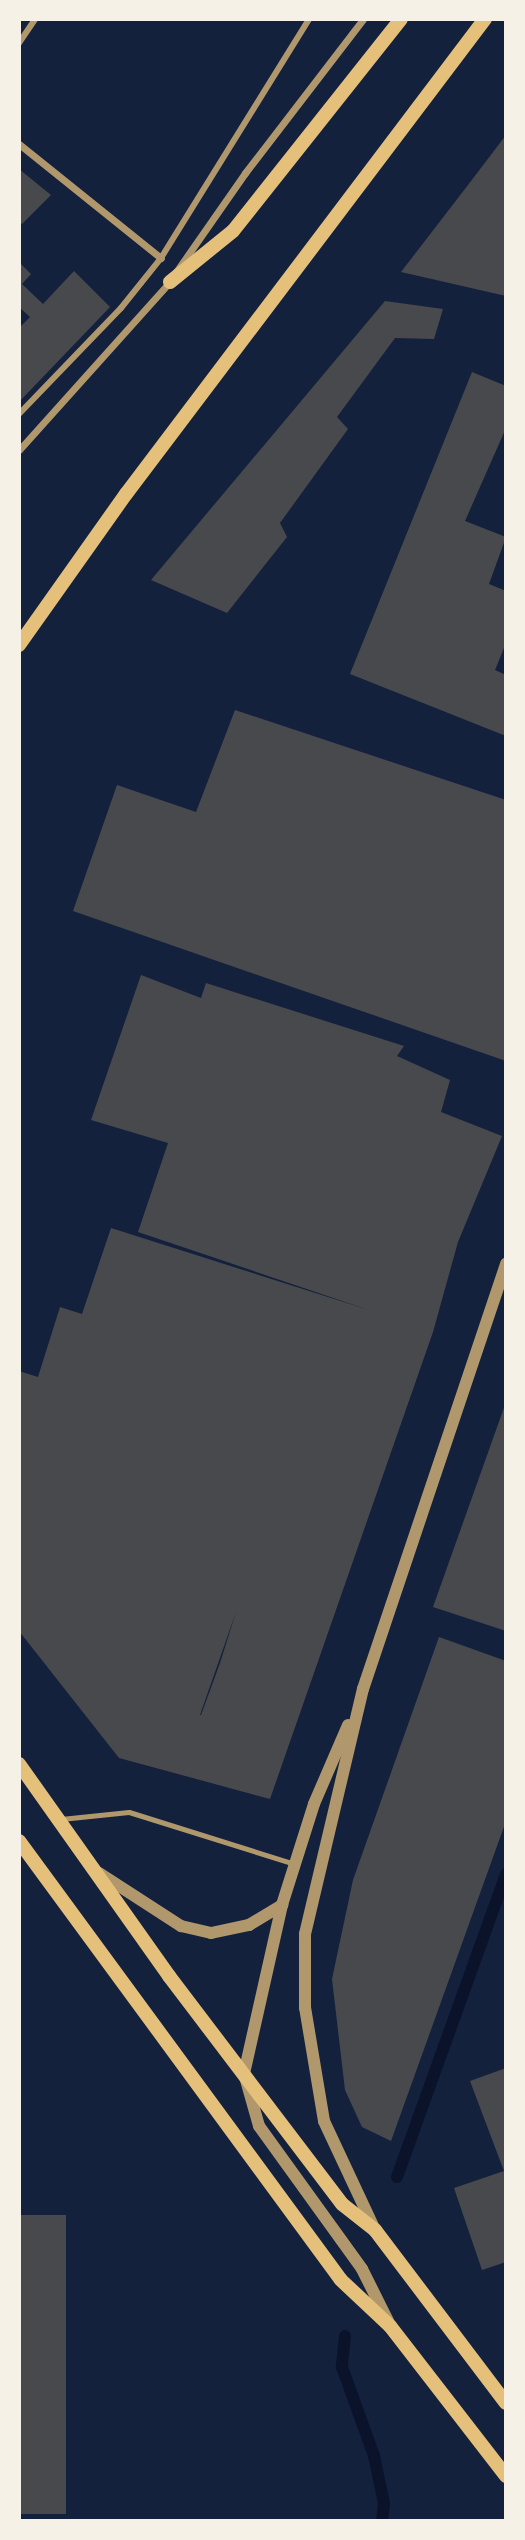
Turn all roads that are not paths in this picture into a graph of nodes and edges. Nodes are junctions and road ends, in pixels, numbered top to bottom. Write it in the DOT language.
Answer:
graph roads {
  1 [pos="36,19"];
  2 [pos="309,19"];
  3 [pos="363,19"];
  4 [pos="401,19"];
  5 [pos="485,19"];
  6 [pos="19,43"];
  7 [pos="19,144"];
  8 [pos="160,257"];
  9 [pos="170,282"];
  10 [pos="19,414"];
  11 [pos="19,450"];
  12 [pos="19,645"];
  13 [pos="506,1263"];
  14 [pos="363,1689"];
  15 [pos="19,1764"];
  16 [pos="59,1819"];
  17 [pos="19,1841"];
  18 [pos="295,1864"];
  19 [pos="96,1871"];
  20 [pos="282,1905"];
  21 [pos="244,2074"];
  22 [pos="375,2230"];
  23 [pos="390,2326"];
  24 [pos="506,2403"];
  25 [pos="506,2476"];
  1 -- 6 [label="street"];
  2 -- 8 [label="street"];
  3 -- 9 [label="street"];
  4 -- 9 [label="main road"];
  5 -- 12 [label="main road"];
  7 -- 8 [label="street"];
  8 -- 10 [label="street"];
  9 -- 11 [label="street"];
  13 -- 14 [label="street"];
  14 -- 18 [label="street"];
  14 -- 22 [label="street"];
  15 -- 16 [label="main road"];
  16 -- 18 [label="lane"];
  16 -- 19 [label="main road"];
  17 -- 23 [label="main road"];
  18 -- 20 [label="street"];
  19 -- 20 [label="street"];
  19 -- 21 [label="main road"];
  20 -- 21 [label="street"];
  21 -- 22 [label="main road"];
  21 -- 23 [label="street"];
  22 -- 24 [label="main road"];
  23 -- 25 [label="main road"];
}
